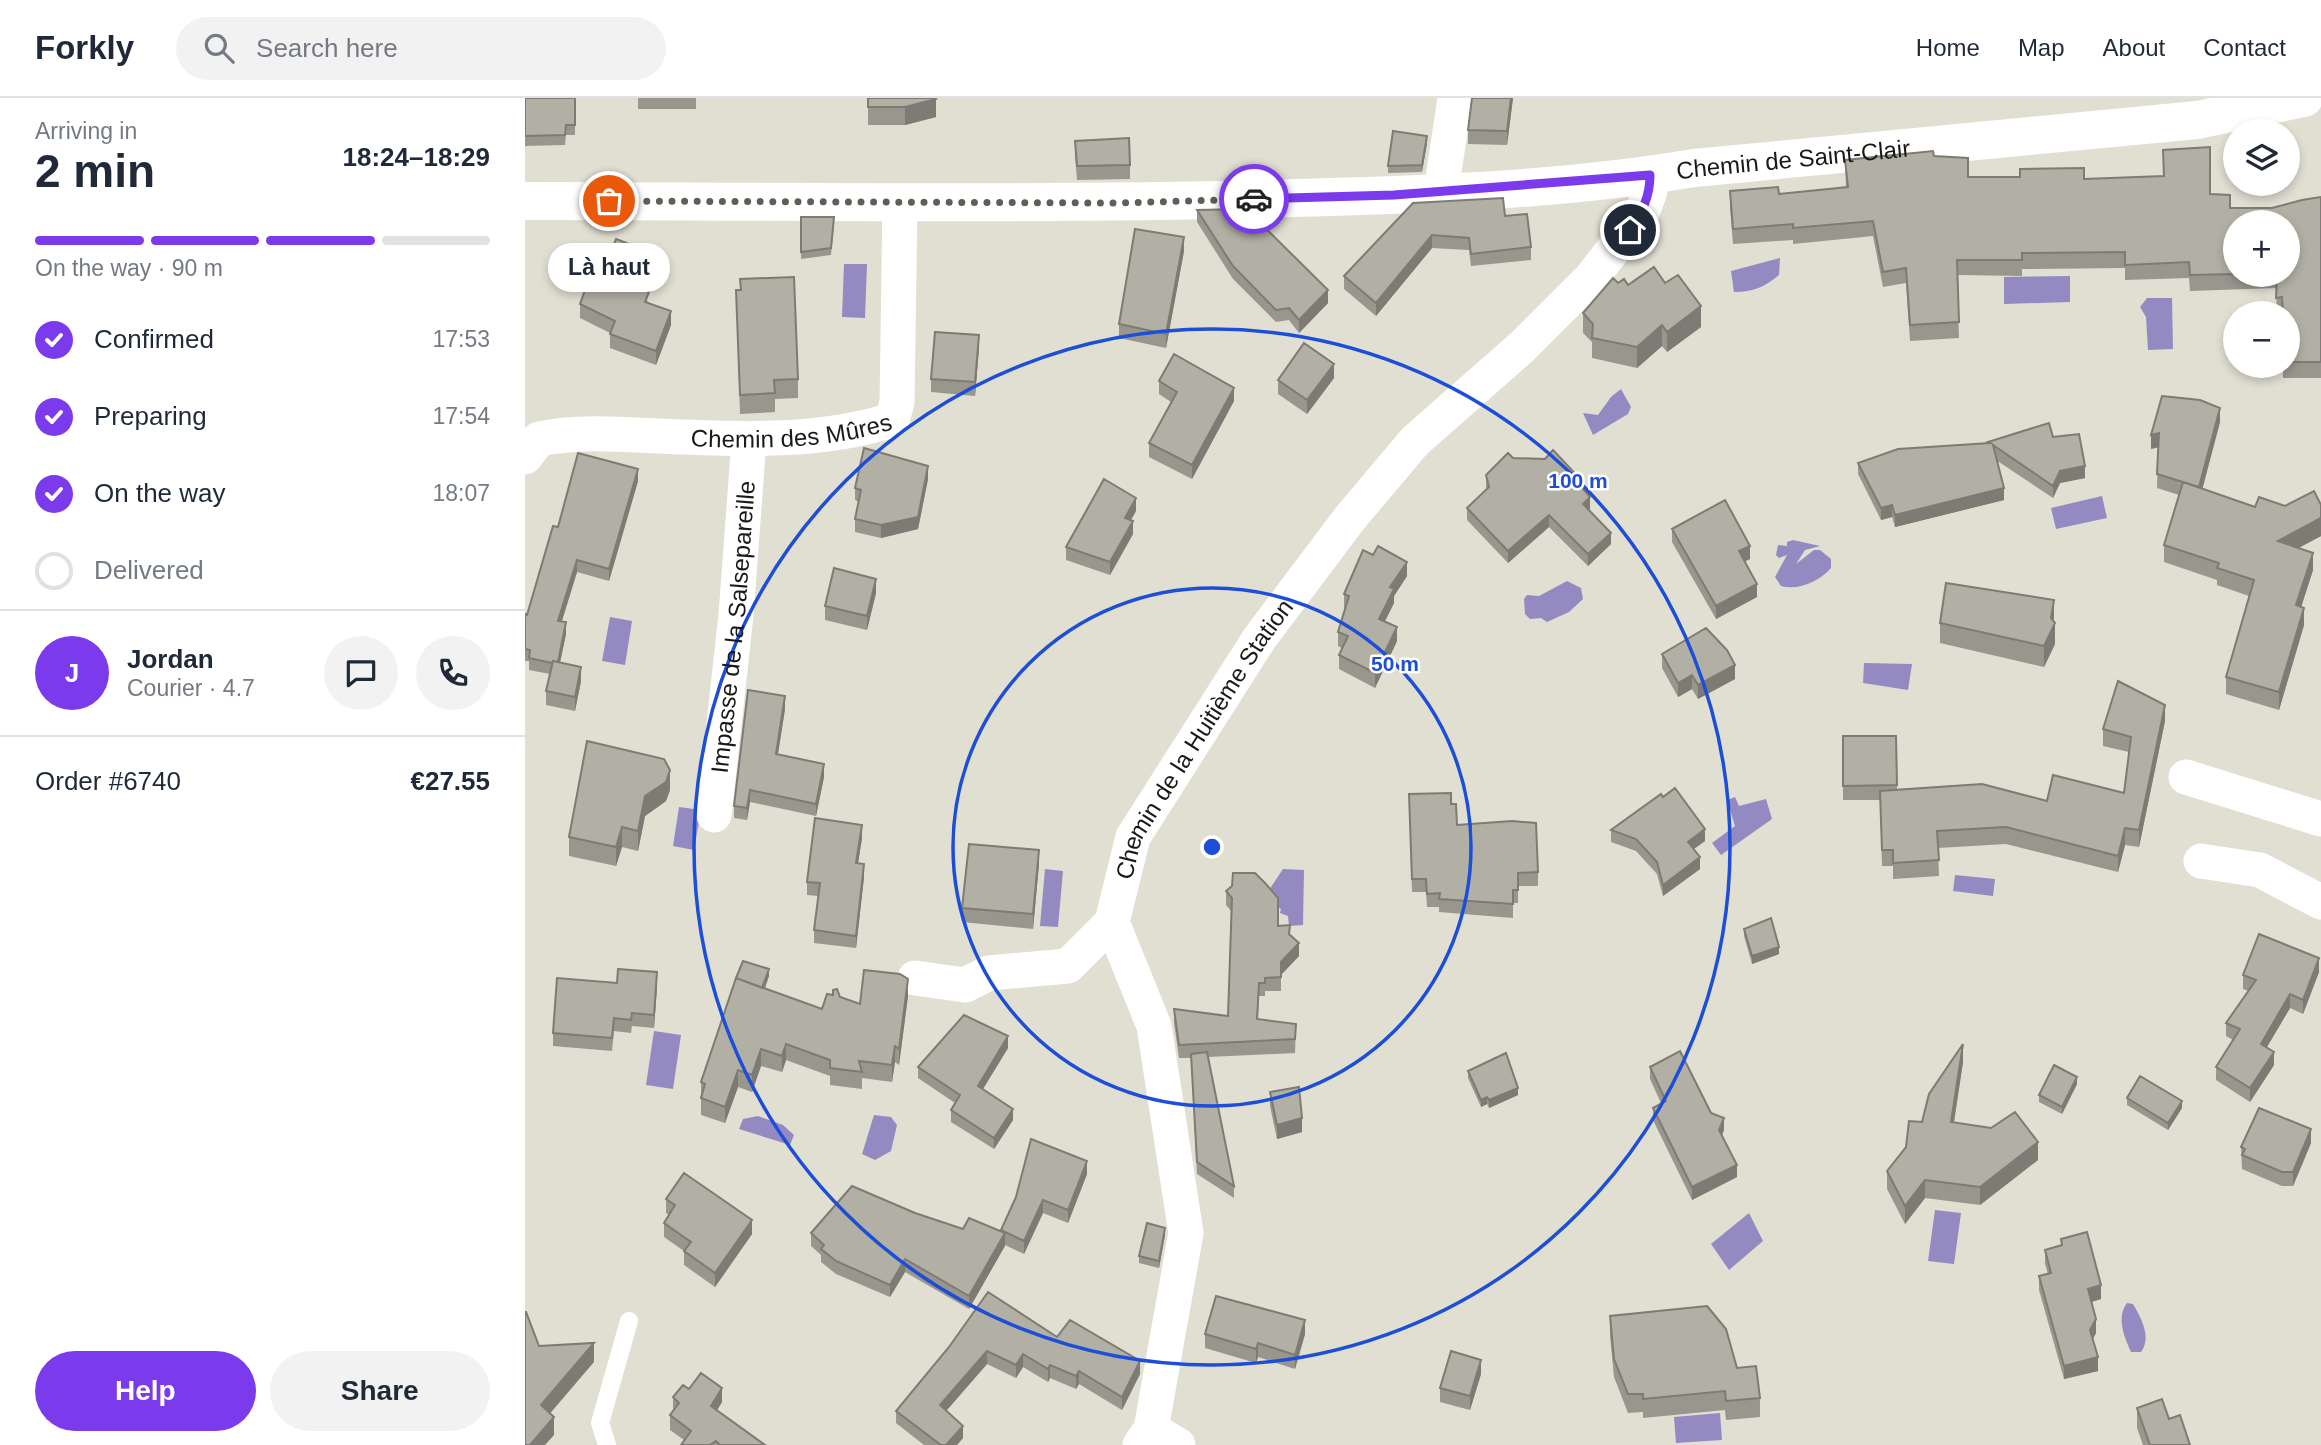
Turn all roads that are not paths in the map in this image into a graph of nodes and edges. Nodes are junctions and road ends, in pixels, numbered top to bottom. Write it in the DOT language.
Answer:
graph roads {
  1 [pos="1455,98"];
  2 [pos="2304,98"];
  3 [pos="1650,175"];
  4 [pos="1441,192"];
  5 [pos="525,201"];
  6 [pos="900,202"];
  7 [pos="749,440"];
  8 [pos="525,457"];
  9 [pos="2186,777"];
  10 [pos="714,815"];
  11 [pos="2321,819"];
  12 [pos="2201,860"];
  13 [pos="2321,902"];
  14 [pos="1112,922"];
  15 [pos="915,978"];
  16 [pos="629,1321"];
  17 [pos="1156,1440"];
  18 [pos="607,1445"];
  1 -- 4 [label="street"];
  2 -- 3 [label="street, Chemin de Saint-Clair"];
  3 -- 4 [label="street, Chemin de Saint-Clair"];
  3 -- 14 [label="street, Chemin de la Huitième Station"];
  4 -- 6 [label="street, Chemin de Saint-Clair"];
  5 -- 6 [label="street, Chemin de Saint-Clair"];
  6 -- 7 [label="street, Chemin des Mûres"];
  7 -- 8 [label="street, Chemin des Mûres"];
  7 -- 10 [label="street, Impasse de la Salsepareille"];
  9 -- 11 [label="street"];
  12 -- 13 [label="street"];
  14 -- 15 [label="street"];
  14 -- 17 [label="street"];
  16 -- 18 [label="lane"];
}
